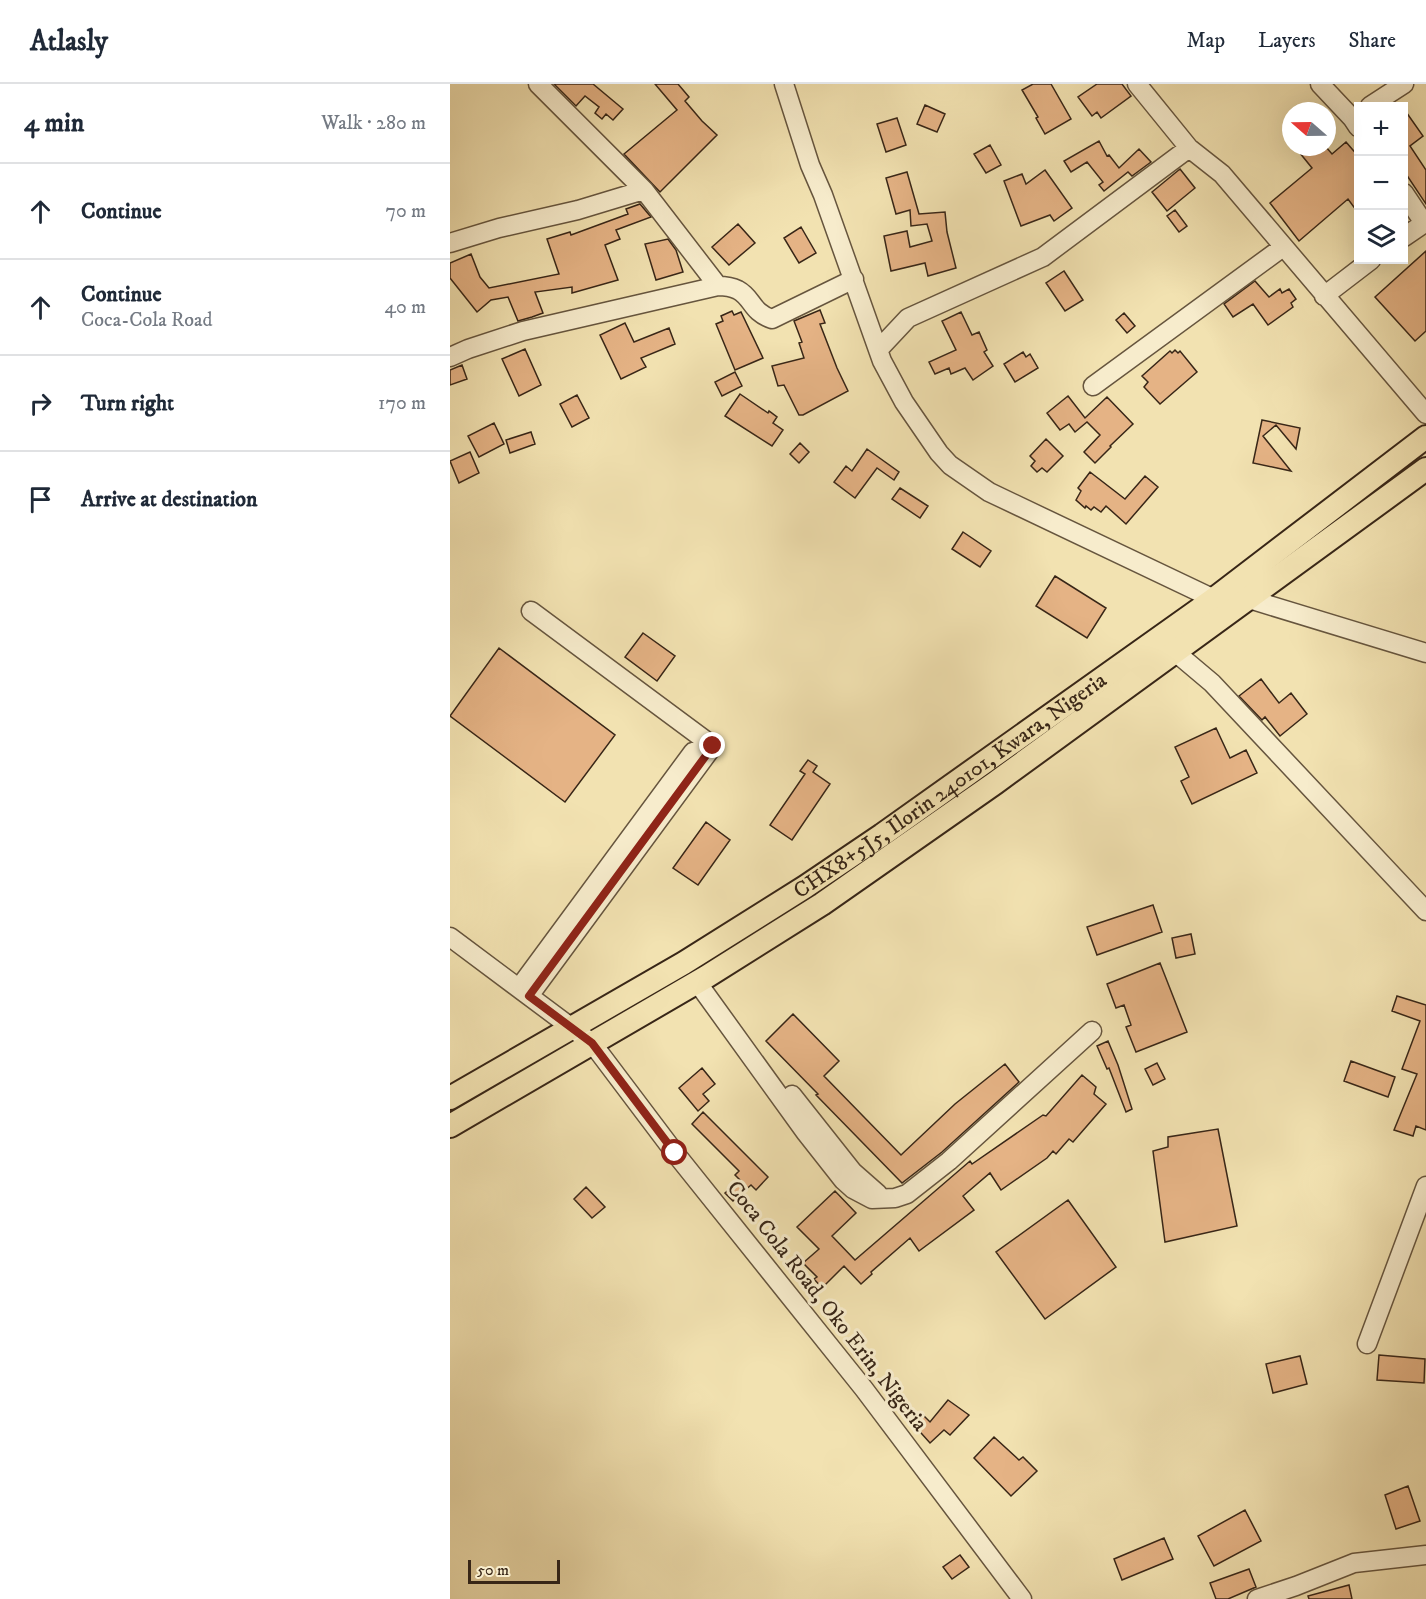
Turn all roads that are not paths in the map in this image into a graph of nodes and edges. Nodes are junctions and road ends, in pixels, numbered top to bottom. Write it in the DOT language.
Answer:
graph roads {
  1 [pos="538,84"];
  2 [pos="784,84"];
  3 [pos="1137,84"];
  4 [pos="1320,84"];
  5 [pos="1404,84"];
  6 [pos="1376,102"];
  7 [pos="1354,117"];
  8 [pos="1189,148"];
  9 [pos="644,190"];
  10 [pos="1408,199"];
  11 [pos="1425,223"];
  12 [pos="1408,234"];
  13 [pos="450,243"];
  14 [pos="1283,247"];
  15 [pos="1366,264"];
  16 [pos="854,279"];
  17 [pos="718,286"];
  18 [pos="1324,296"];
  19 [pos="878,350"];
  20 [pos="450,357"];
  21 [pos="1093,386"];
  22 [pos="1426,414"];
  23 [pos="1426,437"];
  24 [pos="1426,469"];
  25 [pos="1214,599"];
  26 [pos="1249,599"];
  27 [pos="531,611"];
  28 [pos="1174,651"];
  29 [pos="1426,653"];
  30 [pos="1426,911"];
  31 [pos="450,938"];
  32 [pos="701,979"];
  33 [pos="524,992"];
  34 [pos="572,1027"];
  35 [pos="1092,1031"];
  36 [pos="592,1043"];
  37 [pos="450,1098"];
  38 [pos="450,1126"];
  39 [pos="1426,1186"];
  40 [pos="1366,1344"];
  41 [pos="1426,1555"];
  42 [pos="1298,1593"];
  43 [pos="1022,1599"];
  44 [pos="1257,1599"];
  1 -- 9 [label="street"];
  2 -- 16 [label="street"];
  3 -- 8 [label="street"];
  4 -- 7 [label="street"];
  5 -- 6 [label="street"];
  8 -- 14 [label="street"];
  8 -- 19 [label="street"];
  9 -- 13 [label="street"];
  9 -- 17 [label="street"];
  10 -- 11 [label="street"];
  11 -- 12 [label="street"];
  14 -- 18 [label="street"];
  14 -- 21 [label="street"];
  15 -- 18 [label="street"];
  16 -- 17 [label="street"];
  16 -- 19 [label="street"];
  17 -- 20 [label="street"];
  18 -- 22 [label="street"];
  19 -- 25 [label="street"];
  23 -- 25 [label="main road, CHX8+5J5, Ilorin 240101, Kwara, Nigeria"];
  24 -- 26 [label="main road, CHX8+5J5, Ilorin 240101, Kwara, Nigeria"];
  25 -- 34 [label="main road, CHX8+5J5, Ilorin 240101, Kwara, Nigeria"];
  26 -- 28 [label="main road, CHX8+5J5, Ilorin 240101, Kwara, Nigeria"];
  26 -- 29 [label="street"];
  27 -- 33 [label="street"];
  28 -- 30 [label="street"];
  28 -- 32 [label="main road, CHX8+5J5, Ilorin 240101, Kwara, Nigeria"];
  31 -- 33 [label="street, Coca Cola Road, Oko Erin, Nigeria"];
  32 -- 35 [label="street"];
  32 -- 36 [label="main road, CHX8+5J5, Ilorin 240101, Kwara, Nigeria"];
  33 -- 34 [label="street, Coca Cola Road, Oko Erin, Nigeria"];
  34 -- 36 [label="street, Coca Cola Road, Oko Erin, Nigeria"];
  34 -- 37 [label="main road, CHX8+5J5, Ilorin 240101, Kwara, Nigeria"];
  36 -- 38 [label="main road, CHX8+5J5, Ilorin 240101, Kwara, Nigeria"];
  36 -- 43 [label="street, Coca Cola Road, Oko Erin, Nigeria"];
  39 -- 40 [label="street"];
  41 -- 42 [label="street"];
  42 -- 44 [label="street"];
}
